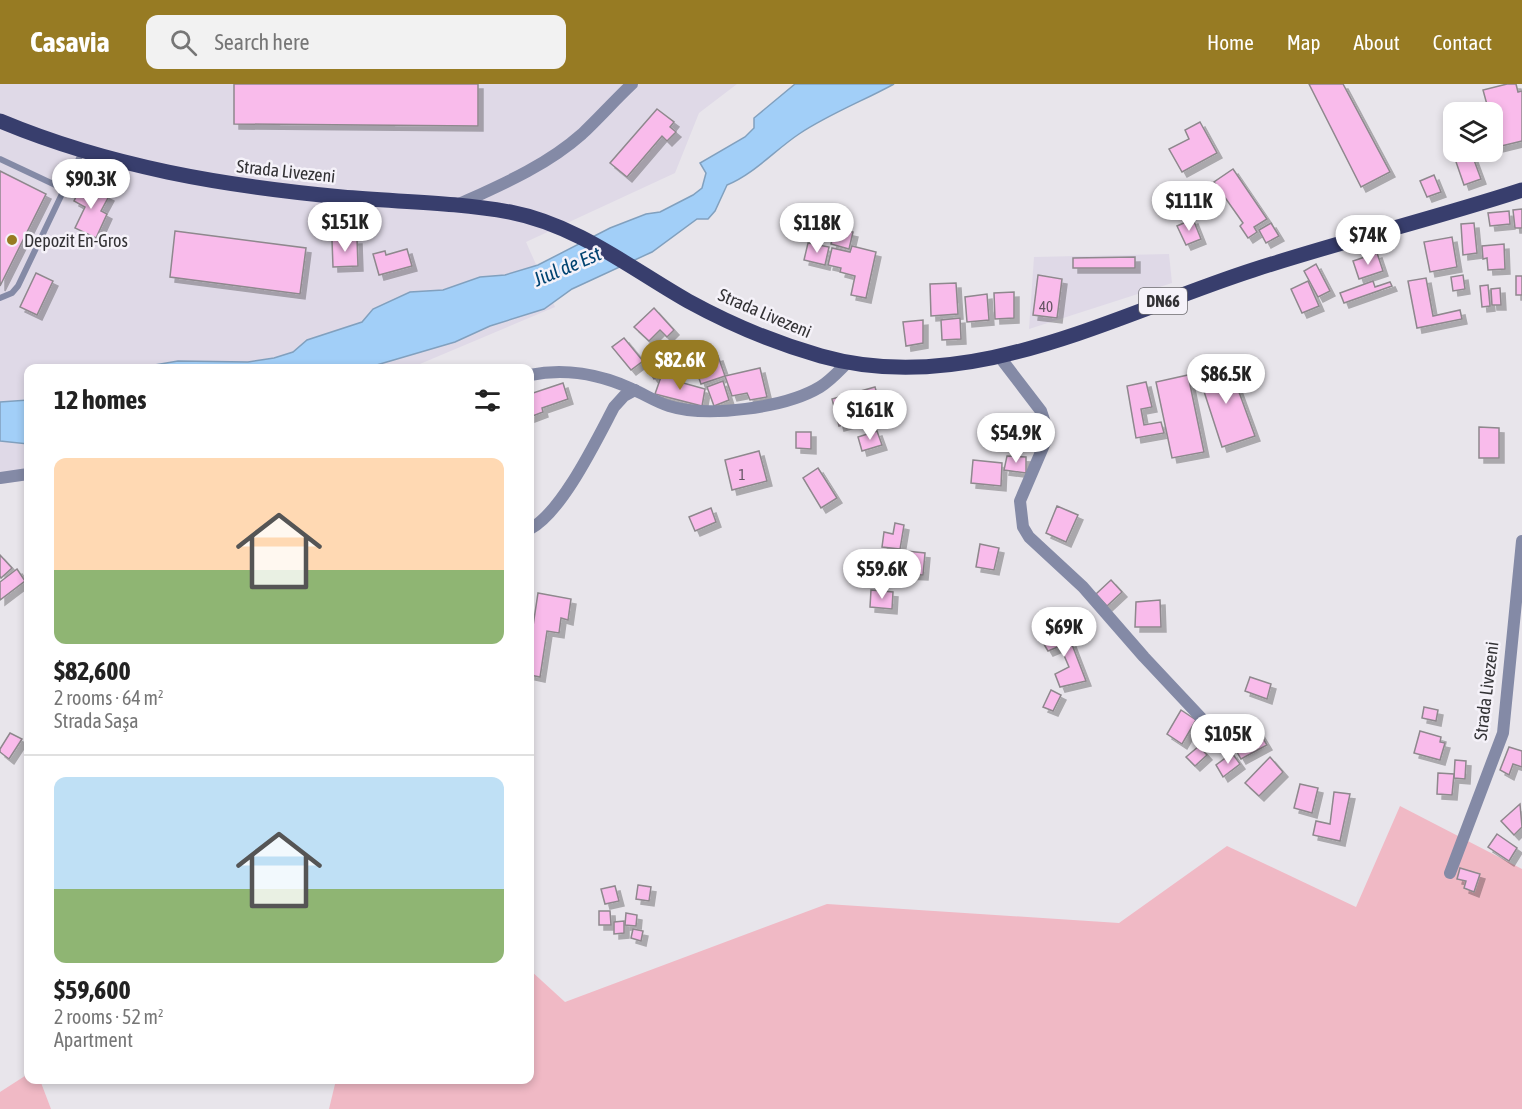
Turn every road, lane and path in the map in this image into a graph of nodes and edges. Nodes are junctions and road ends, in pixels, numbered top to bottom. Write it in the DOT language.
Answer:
graph roads {
  1 [pos="632,84"];
  2 [pos="0,121"];
  3 [pos="82,151"];
  4 [pos="0,159"];
  5 [pos="66,190"];
  6 [pos="1522,190"];
  7 [pos="454,206"];
  8 [pos="0,298"];
  9 [pos="999,356"];
  10 [pos="847,363"];
  11 [pos="534,375"];
  12 [pos="635,390"];
  13 [pos="24,475"];
  14 [pos="0,478"];
  15 [pos="534,526"];
  16 [pos="1522,541"];
  17 [pos="1220,738"];
  18 [pos="1450,873"];
  1 -- 7 [label="street"];
  2 -- 3 [label="main road, Strada Livezeni / DN66"];
  3 -- 5 [label="lane"];
  3 -- 7 [label="main road, Strada Livezeni / DN66"];
  4 -- 5 [label="lane"];
  5 -- 8 [label="lane"];
  6 -- 9 [label="main road, Strada Livezeni / DN66"];
  7 -- 10 [label="main road, Strada Livezeni / DN66"];
  9 -- 10 [label="main road, Strada Livezeni / DN66"];
  9 -- 17 [label="street"];
  10 -- 12 [label="street"];
  11 -- 12 [label="street"];
  12 -- 15 [label="street"];
  13 -- 14 [label="street"];
  16 -- 18 [label="street, Strada Livezeni"];
}
